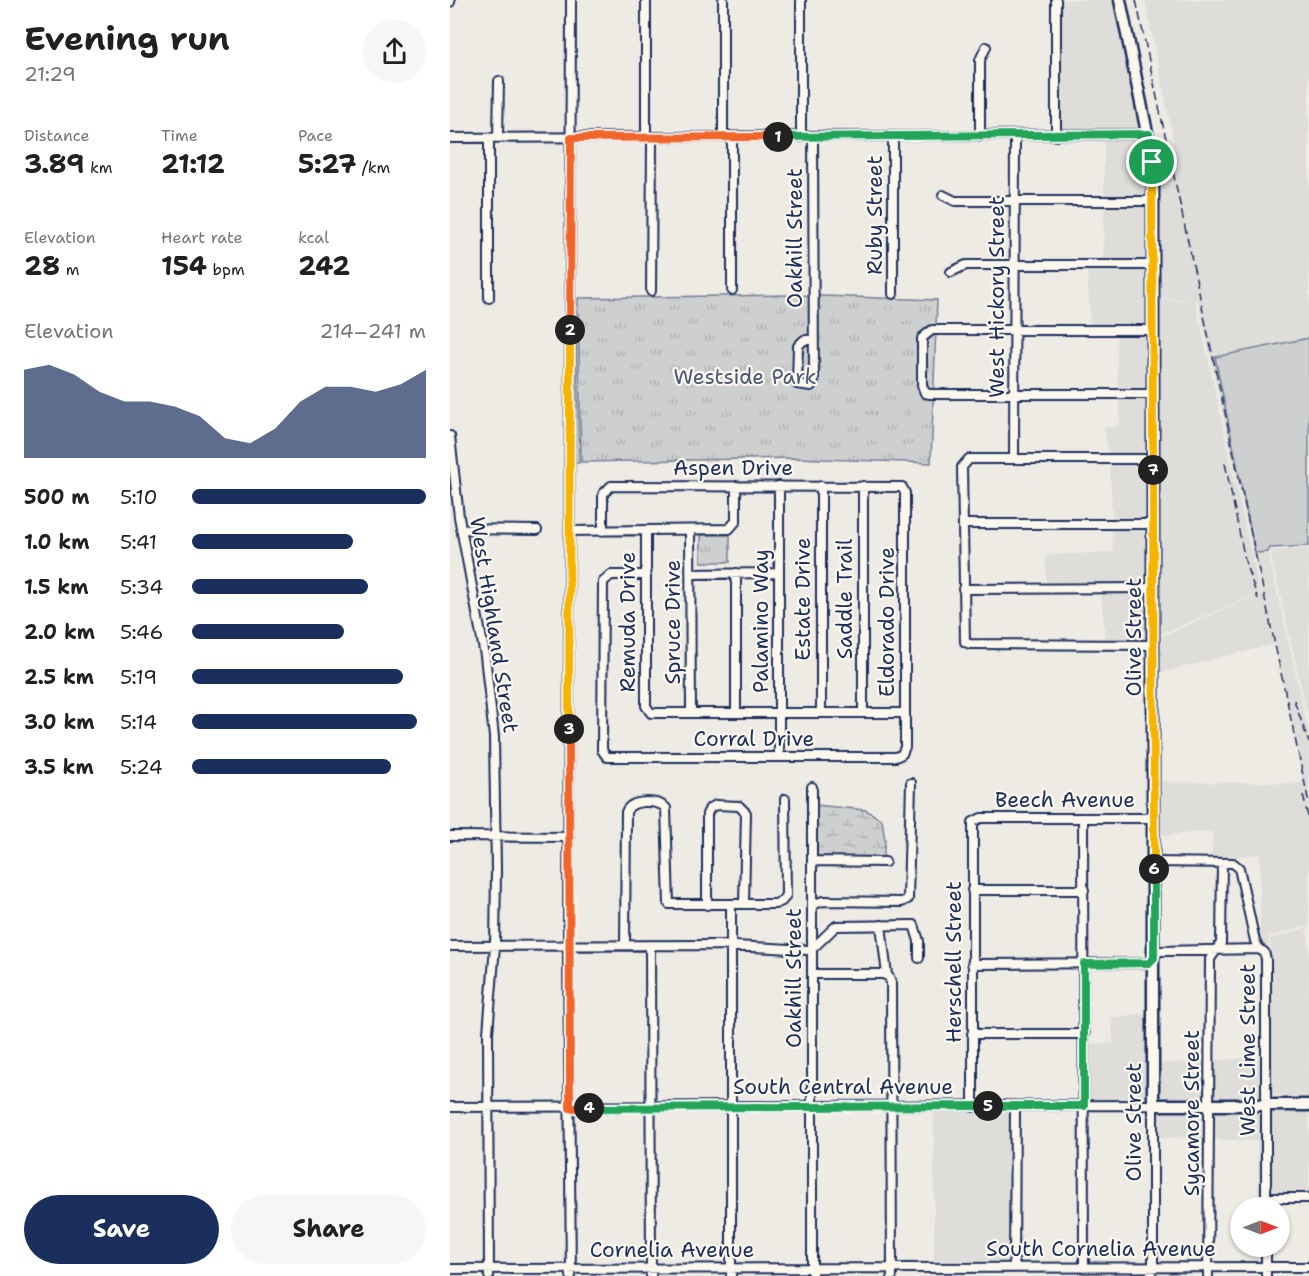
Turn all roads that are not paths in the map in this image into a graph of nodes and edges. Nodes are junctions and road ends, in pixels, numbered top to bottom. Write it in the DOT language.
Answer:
graph roads {
  1 [pos="571,0"];
  2 [pos="646,0"];
  3 [pos="723,0"];
  4 [pos="801,0"];
  5 [pos="1056,0"];
  6 [pos="1120,0"];
  7 [pos="986,47"];
  8 [pos="499,81"];
  9 [pos="1149,134"];
  10 [pos="980,136"];
  11 [pos="1015,136"];
  12 [pos="1056,136"];
  13 [pos="649,137"];
  14 [pos="732,137"];
  15 [pos="801,137"];
  16 [pos="813,137"];
  17 [pos="893,137"];
  18 [pos="450,138"];
  19 [pos="493,138"];
  20 [pos="571,138"];
  21 [pos="943,195"];
  22 [pos="1015,200"];
  23 [pos="1153,201"];
  24 [pos="1015,265"];
  25 [pos="1153,265"];
  26 [pos="951,272"];
  27 [pos="732,290"];
  28 [pos="651,291"];
  29 [pos="893,294"];
  30 [pos="489,298"];
  31 [pos="1014,330"];
  32 [pos="1153,330"];
  33 [pos="813,340"];
  34 [pos="1015,394"];
  35 [pos="1153,394"];
  36 [pos="450,436"];
  37 [pos="1014,459"];
  38 [pos="1154,459"];
  39 [pos="736,486"];
  40 [pos="779,486"];
  41 [pos="821,486"];
  42 [pos="863,486"];
  43 [pos="903,489"];
  44 [pos="963,524"];
  45 [pos="1153,524"];
  46 [pos="461,529"];
  47 [pos="537,530"];
  48 [pos="690,530"];
  49 [pos="570,531"];
  50 [pos="603,531"];
  51 [pos="646,531"];
  52 [pos="691,573"];
  53 [pos="736,573"];
  54 [pos="779,573"];
  55 [pos="646,575"];
  56 [pos="1154,588"];
  57 [pos="963,589"];
  58 [pos="1153,645"];
  59 [pos="691,713"];
  60 [pos="736,713"];
  61 [pos="779,713"];
  62 [pos="821,713"];
  63 [pos="863,713"];
  64 [pos="905,713"];
  65 [pos="902,754"];
  66 [pos="779,757"];
  67 [pos="910,783"];
  68 [pos="812,787"];
  69 [pos="786,799"];
  70 [pos="1083,818"];
  71 [pos="1154,818"];
  72 [pos="977,819"];
  73 [pos="450,836"];
  74 [pos="495,837"];
  75 [pos="569,837"];
  76 [pos="812,861"];
  77 [pos="885,862"];
  78 [pos="1154,862"];
  79 [pos="1222,863"];
  80 [pos="972,890"];
  81 [pos="1084,890"];
  82 [pos="731,904"];
  83 [pos="744,904"];
  84 [pos="706,905"];
  85 [pos="812,905"];
  86 [pos="881,925"];
  87 [pos="626,945"];
  88 [pos="650,945"];
  89 [pos="731,945"];
  90 [pos="450,946"];
  91 [pos="495,946"];
  92 [pos="570,946"];
  93 [pos="812,949"];
  94 [pos="1259,949"];
  95 [pos="1215,952"];
  96 [pos="919,958"];
  97 [pos="1154,958"];
  98 [pos="972,964"];
  99 [pos="1084,964"];
  100 [pos="812,974"];
  101 [pos="886,975"];
  102 [pos="972,1034"];
  103 [pos="1084,1034"];
  104 [pos="1153,1105"];
  105 [pos="1210,1105"];
  106 [pos="1266,1105"];
  107 [pos="1309,1105"];
  108 [pos="1015,1106"];
  109 [pos="1084,1106"];
  110 [pos="450,1107"];
  111 [pos="489,1107"];
  112 [pos="651,1107"];
  113 [pos="731,1107"];
  114 [pos="812,1107"];
  115 [pos="892,1107"];
  116 [pos="973,1107"];
  117 [pos="570,1108"];
  118 [pos="1267,1197"];
  119 [pos="1290,1198"];
  120 [pos="1309,1198"];
  121 [pos="1014,1267"];
  122 [pos="1153,1267"];
  123 [pos="1209,1267"];
  124 [pos="1309,1267"];
  125 [pos="1084,1268"];
  126 [pos="451,1269"];
  127 [pos="489,1272"];
  128 [pos="571,1272"];
  129 [pos="651,1272"];
  130 [pos="731,1272"];
  131 [pos="812,1272"];
  132 [pos="892,1272"];
  133 [pos="973,1272"];
  134 [pos="1054,1272"];
  135 [pos="1266,1272"];
  136 [pos="1150,1276"];
  137 [pos="1208,1276"];
  1 -- 20 [label="street"];
  2 -- 13 [label="street"];
  3 -- 14 [label="street"];
  4 -- 15 [label="street, Oakhill Street"];
  5 -- 12 [label="street"];
  6 -- 9 [label="main road, Olive Street"];
  7 -- 10 [label="street"];
  8 -- 19 [label="street"];
  9 -- 12 [label="street"];
  9 -- 23 [label="main road, Olive Street"];
  10 -- 11 [label="street"];
  10 -- 17 [label="street"];
  11 -- 12 [label="street"];
  11 -- 22 [label="street, West Hickory Street"];
  13 -- 14 [label="street"];
  13 -- 20 [label="street"];
  13 -- 28 [label="street"];
  14 -- 15 [label="street"];
  14 -- 27 [label="street"];
  15 -- 16 [label="street"];
  16 -- 17 [label="street"];
  16 -- 33 [label="street, Oakhill Street"];
  17 -- 29 [label="street, Ruby Street"];
  18 -- 19 [label="street"];
  19 -- 20 [label="street"];
  19 -- 30 [label="street"];
  20 -- 49 [label="street"];
  21 -- 22 [label="street"];
  22 -- 23 [label="street"];
  22 -- 24 [label="street, West Hickory Street"];
  23 -- 25 [label="main road, Olive Street"];
  24 -- 25 [label="street"];
  24 -- 26 [label="street"];
  24 -- 31 [label="street, West Hickory Street"];
  25 -- 32 [label="main road, Olive Street"];
  31 -- 32 [label="street"];
  31 -- 34 [label="street, West Hickory Street"];
  31 -- 34 [label="street"];
  32 -- 35 [label="main road, Olive Street"];
  33 -- 33 [label="street, Oakhill Street"];
  34 -- 35 [label="street"];
  34 -- 37 [label="street, West Hickory Street"];
  35 -- 38 [label="main road, Olive Street"];
  36 -- 46 [label="street, West Highland Street"];
  37 -- 38 [label="street"];
  37 -- 44 [label="street"];
  38 -- 45 [label="main road, Olive Street"];
  39 -- 40 [label="street, Aspen Drive"];
  39 -- 48 [label="street"];
  39 -- 50 [label="street, Aspen Drive"];
  40 -- 41 [label="street, Aspen Drive"];
  40 -- 54 [label="street, Palamino Way"];
  41 -- 42 [label="street, Aspen Drive"];
  41 -- 62 [label="street, Estate Drive"];
  42 -- 43 [label="street, Aspen Drive"];
  42 -- 63 [label="street, Saddle Trail"];
  43 -- 64 [label="street, Eldorado Drive"];
  44 -- 45 [label="street"];
  44 -- 57 [label="street"];
  45 -- 56 [label="main road, Olive Street"];
  46 -- 47 [label="street"];
  46 -- 74 [label="street, West Highland Street"];
  48 -- 51 [label="street"];
  48 -- 52 [label="street, Spruce Drive"];
  49 -- 50 [label="street"];
  49 -- 75 [label="street"];
  50 -- 51 [label="street"];
  51 -- 55 [label="street, Remuda Drive"];
  52 -- 53 [label="street"];
  52 -- 59 [label="street, Spruce Drive"];
  53 -- 54 [label="street"];
  53 -- 60 [label="street"];
  54 -- 61 [label="street, Palamino Way"];
  55 -- 59 [label="street, Remuda Drive"];
  55 -- 66 [label="street, Corral Drive"];
  56 -- 57 [label="street"];
  56 -- 58 [label="main road, Olive Street"];
  57 -- 58 [label="street"];
  58 -- 71 [label="main road, Olive Street"];
  59 -- 60 [label="street"];
  60 -- 61 [label="street"];
  61 -- 62 [label="street"];
  61 -- 66 [label="street, Palamino Way"];
  62 -- 63 [label="street"];
  63 -- 64 [label="street"];
  64 -- 65 [label="street, Eldorado Drive"];
  65 -- 66 [label="street, Corral Drive"];
  67 -- 85 [label="street"];
  68 -- 76 [label="street, Oakhill Street"];
  69 -- 83 [label="street"];
  70 -- 71 [label="street, Beech Avenue"];
  70 -- 72 [label="street, Beech Avenue"];
  70 -- 81 [label="street"];
  71 -- 78 [label="main road, Olive Street"];
  72 -- 80 [label="street, Herschell Street"];
  73 -- 74 [label="street"];
  74 -- 75 [label="street"];
  74 -- 91 [label="street, West Highland Street"];
  75 -- 92 [label="street"];
  76 -- 77 [label="street"];
  76 -- 85 [label="street, Oakhill Street"];
  78 -- 79 [label="street"];
  78 -- 97 [label="main road, Olive Street"];
  79 -- 94 [label="street, West Lime Street"];
  79 -- 95 [label="street, Sycamore Street"];
  80 -- 81 [label="street"];
  80 -- 98 [label="street, Herschell Street"];
  81 -- 99 [label="street"];
  82 -- 83 [label="street"];
  82 -- 84 [label="street"];
  82 -- 89 [label="street"];
  83 -- 84 [label="street"];
  84 -- 87 [label="street"];
  85 -- 93 [label="street, Oakhill Street"];
  86 -- 93 [label="street"];
  86 -- 96 [label="street"];
  86 -- 101 [label="street"];
  87 -- 88 [label="street"];
  87 -- 92 [label="street"];
  88 -- 89 [label="street"];
  88 -- 112 [label="street"];
  89 -- 93 [label="street"];
  89 -- 113 [label="street"];
  90 -- 91 [label="street"];
  91 -- 92 [label="street"];
  91 -- 111 [label="street, West Highland Street"];
  92 -- 117 [label="street"];
  93 -- 100 [label="street, Oakhill Street"];
  94 -- 95 [label="street"];
  94 -- 106 [label="street, West Lime Street"];
  95 -- 97 [label="street"];
  95 -- 105 [label="street, Sycamore Street"];
  97 -- 99 [label="street"];
  97 -- 104 [label="main road, Olive Street"];
  98 -- 99 [label="street"];
  98 -- 102 [label="street, Herschell Street"];
  99 -- 103 [label="street"];
  100 -- 101 [label="street"];
  100 -- 114 [label="street, Oakhill Street"];
  101 -- 115 [label="street"];
  102 -- 103 [label="street"];
  102 -- 116 [label="street, Herschell Street"];
  103 -- 109 [label="street"];
  104 -- 105 [label="main road, South Central Avenue"];
  104 -- 109 [label="street, South Central Avenue"];
  104 -- 122 [label="street, Olive Street"];
  105 -- 106 [label="main road, South Central Avenue"];
  105 -- 123 [label="street, Sycamore Street"];
  106 -- 107 [label="main road, South Central Avenue"];
  106 -- 118 [label="street, West Lime Street"];
  108 -- 109 [label="street, South Central Avenue"];
  108 -- 116 [label="street, South Central Avenue"];
  108 -- 121 [label="street"];
  109 -- 125 [label="street"];
  110 -- 111 [label="street, South Central Avenue"];
  111 -- 117 [label="street, South Central Avenue"];
  111 -- 127 [label="street, West Highland Street"];
  112 -- 113 [label="street, South Central Avenue"];
  112 -- 117 [label="street, South Central Avenue"];
  112 -- 129 [label="street"];
  113 -- 114 [label="street, South Central Avenue"];
  113 -- 130 [label="street"];
  114 -- 115 [label="street, South Central Avenue"];
  114 -- 131 [label="street, Oakhill Street"];
  115 -- 116 [label="street, South Central Avenue"];
  115 -- 132 [label="street"];
  117 -- 128 [label="street"];
  119 -- 120 [label="street"];
  121 -- 133 [label="street, South Cornelia Avenue"];
  121 -- 134 [label="street, South Cornelia Avenue"];
  122 -- 123 [label="street, South Cornelia Avenue"];
  122 -- 125 [label="street, South Cornelia Avenue"];
  122 -- 136 [label="street, Olive Street"];
  123 -- 135 [label="street, South Cornelia Avenue"];
  123 -- 137 [label="street, Sycamore Street"];
  124 -- 135 [label="street, South Cornelia Avenue"];
  125 -- 134 [label="street, South Cornelia Avenue"];
  126 -- 127 [label="street, Cornelia Avenue"];
  127 -- 128 [label="street, Cornelia Avenue"];
  128 -- 129 [label="street, Cornelia Avenue"];
  129 -- 130 [label="street, Cornelia Avenue"];
  130 -- 131 [label="street, Cornelia Avenue"];
  131 -- 132 [label="street, Cornelia Avenue"];
  132 -- 133 [label="street, South Cornelia Avenue"];
}
